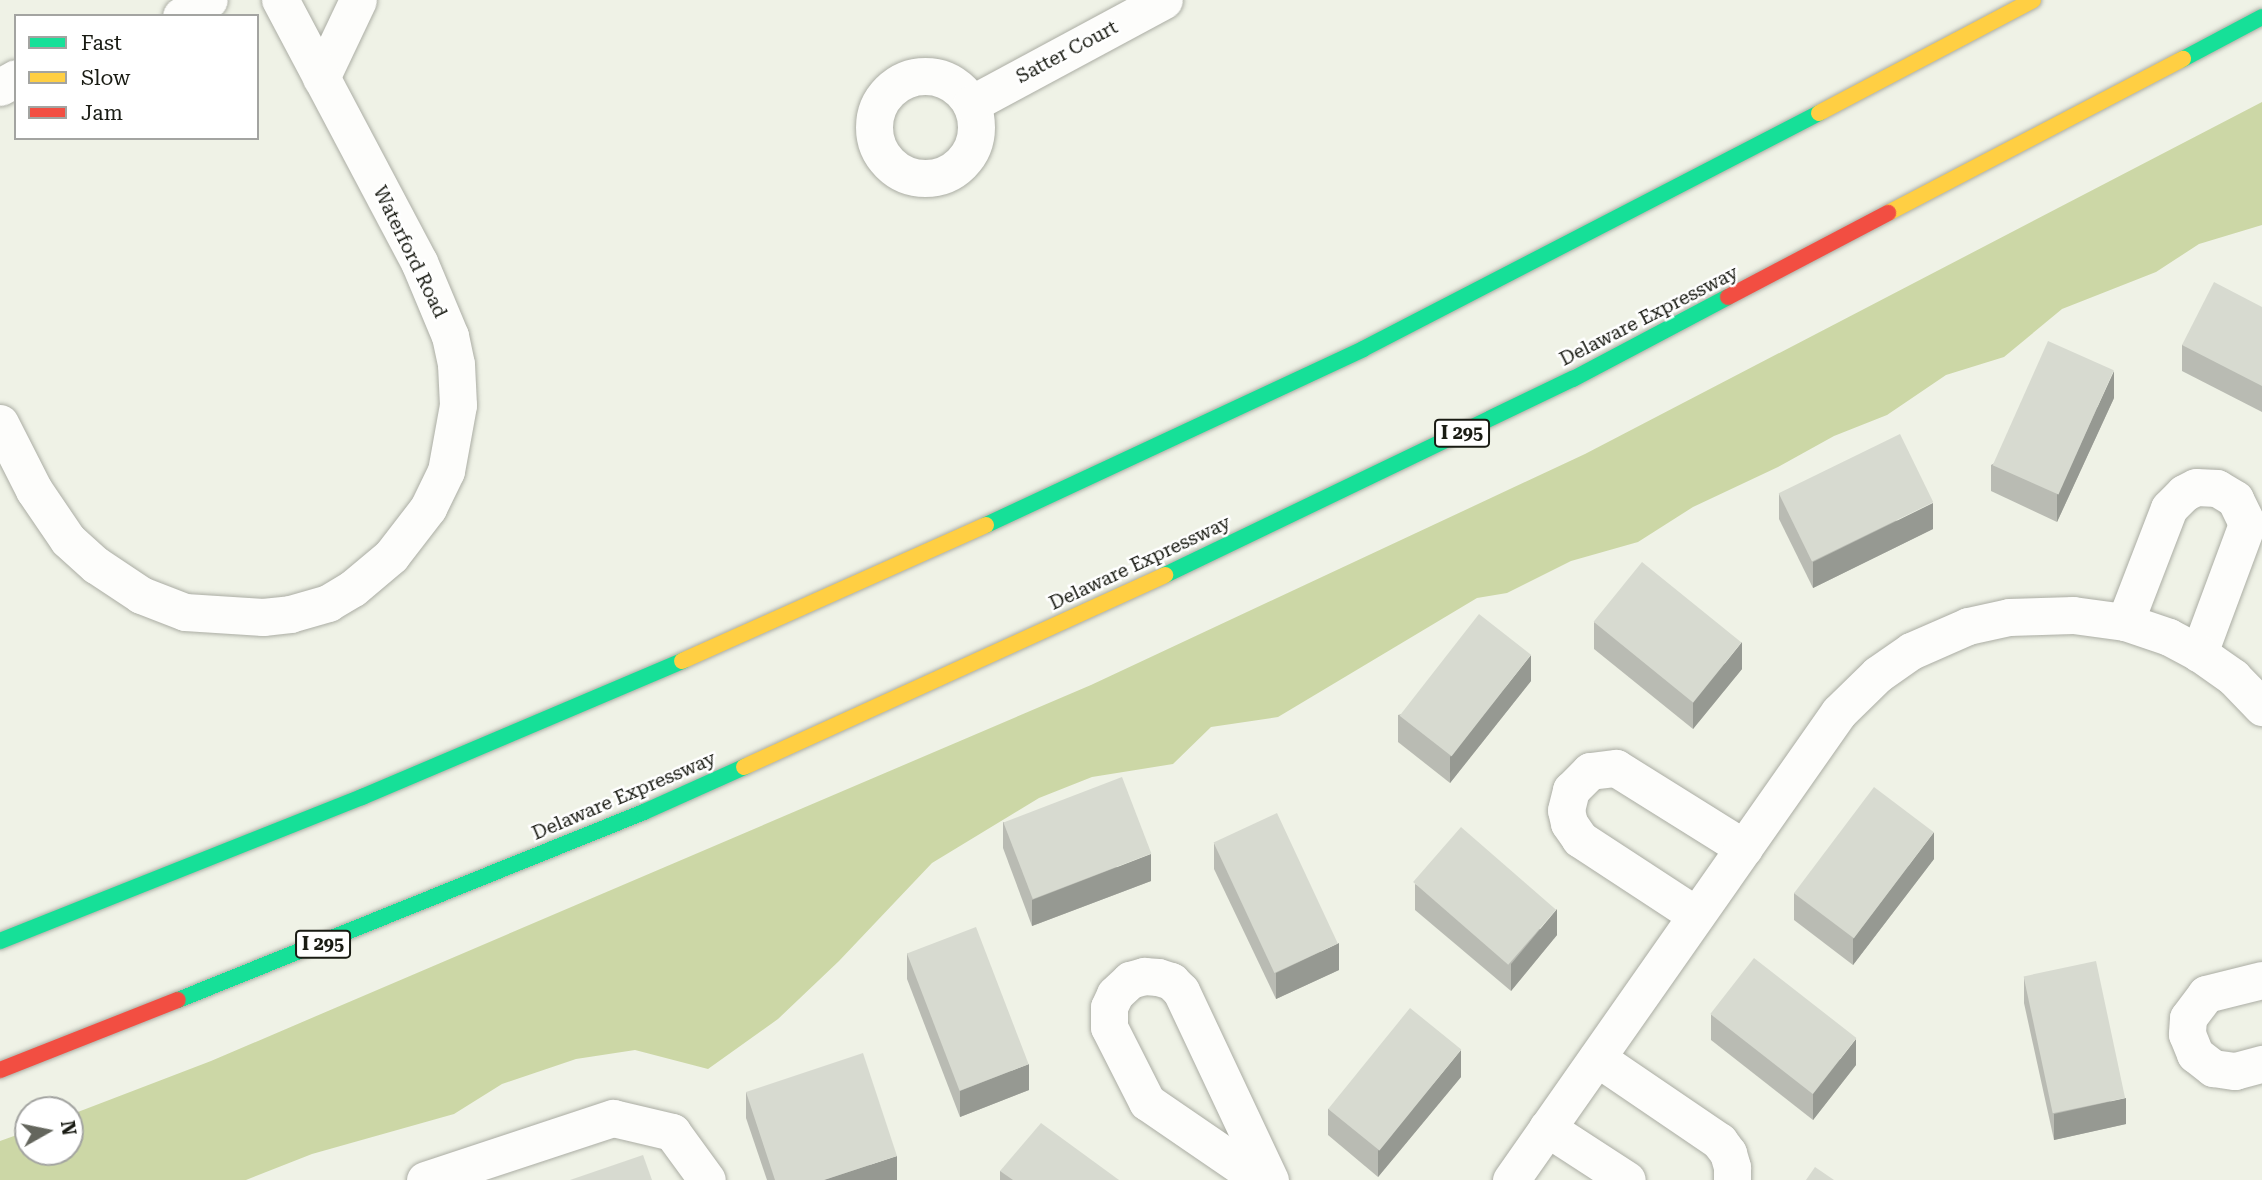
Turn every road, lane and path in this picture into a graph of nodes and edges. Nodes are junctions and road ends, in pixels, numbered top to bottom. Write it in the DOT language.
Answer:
graph roads {
  1 [pos="209,0"];
  2 [pos="280,0"];
  3 [pos="358,0"];
  4 [pos="1164,0"];
  5 [pos="2033,0"];
  6 [pos="184,14"];
  7 [pos="2262,17"];
  8 [pos="321,78"];
  9 [pos="971,104"];
  10 [pos="0,423"];
  11 [pos="2125,622"];
  12 [pos="2199,653"];
  13 [pos="2262,707"];
  14 [pos="1744,848"];
  15 [pos="1696,915"];
  16 [pos="0,941"];
  17 [pos="2262,980"];
  18 [pos="1597,1058"];
  19 [pos="2262,1064"];
  20 [pos="0,1070"];
  21 [pos="1547,1128"];
  22 [pos="425,1180"];
  23 [pos="707,1180"];
  24 [pos="1261,1180"];
  25 [pos="1270,1180"];
  26 [pos="1511,1180"];
  27 [pos="1627,1180"];
  28 [pos="1732,1180"];
  1 -- 6 [label="street"];
  2 -- 8 [label="street, Waterford Road"];
  3 -- 8 [label="street"];
  4 -- 9 [label="street, Satter Court"];
  5 -- 16 [label="highway"];
  7 -- 20 [label="highway, Delaware Expressway / I 295"];
  8 -- 10 [label="street, Waterford Road"];
  11 -- 12 [label="street"];
  11 -- 12 [label="street"];
  11 -- 14 [label="street"];
  12 -- 13 [label="street"];
  14 -- 15 [label="street"];
  14 -- 15 [label="street"];
  15 -- 18 [label="street"];
  17 -- 19 [label="street"];
  18 -- 21 [label="street"];
  18 -- 28 [label="street"];
  21 -- 26 [label="street"];
  21 -- 27 [label="street"];
  22 -- 23 [label="street"];
  24 -- 25 [label="street"];
}
